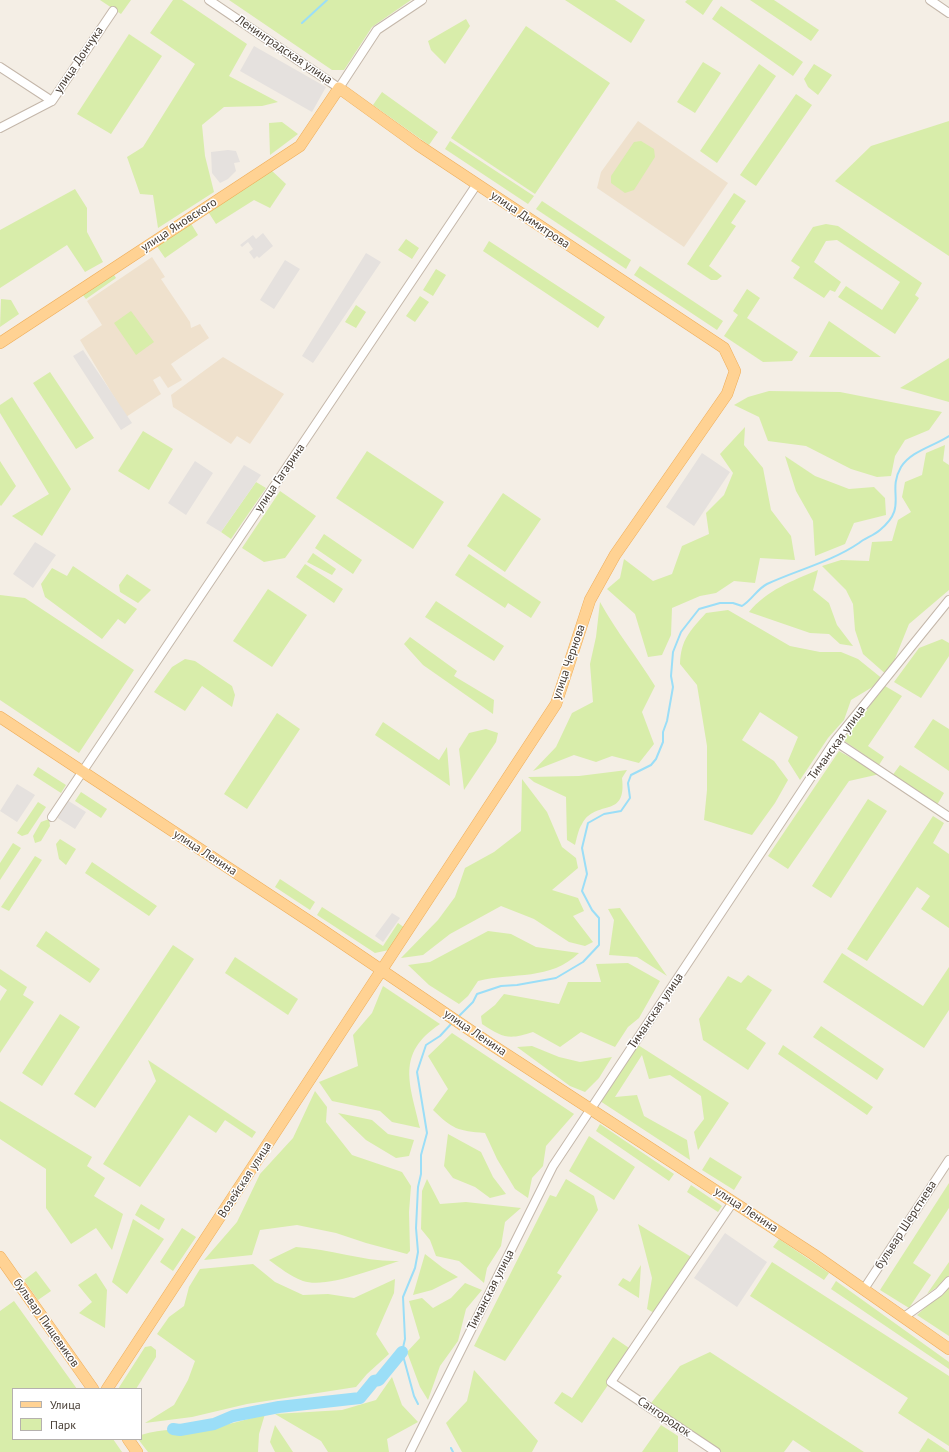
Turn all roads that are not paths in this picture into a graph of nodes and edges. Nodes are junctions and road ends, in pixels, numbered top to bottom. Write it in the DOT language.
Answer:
graph roads {
  1 [pos="209,0"];
  2 [pos="422,0"];
  3 [pos="930,0"];
  4 [pos="113,11"];
  5 [pos="949,13"];
  6 [pos="0,67"];
  7 [pos="339,88"];
  8 [pos="52,101"];
  9 [pos="0,128"];
  10 [pos="477,184"];
  11 [pos="0,343"];
  12 [pos="724,348"];
  13 [pos="949,600"];
  14 [pos="0,717"];
  15 [pos="835,741"];
  16 [pos="83,772"];
  17 [pos="52,817"];
  18 [pos="949,817"];
  19 [pos="382,970"];
  20 [pos="591,1109"];
  21 [pos="949,1160"];
  22 [pos="733,1202"];
  23 [pos="0,1257"];
  24 [pos="949,1281"];
  25 [pos="864,1289"];
  26 [pos="904,1317"];
  27 [pos="949,1349"];
  28 [pos="92,1388"];
  29 [pos="108,1388"];
  30 [pos="129,1440"];
  31 [pos="137,1452"];
  32 [pos="410,1452"];
  33 [pos="716,1452"];
  1 -- 7 [label="street, Ленинградская улица"];
  2 -- 7 [label="street"];
  3 -- 5 [label="street"];
  4 -- 8 [label="street, улица Дончука"];
  6 -- 8 [label="street"];
  7 -- 10 [label="main road, улица Димитрова"];
  7 -- 11 [label="main road, улица Яновского"];
  8 -- 9 [label="street, улица Дончука"];
  10 -- 12 [label="main road, улица Димитрова"];
  10 -- 16 [label="street, улица Гагарина"];
  12 -- 19 [label="main road, улица Чернова"];
  13 -- 15 [label="street, Тиманская улица"];
  14 -- 16 [label="main road, улица Ленина"];
  15 -- 18 [label="street"];
  15 -- 20 [label="street, Тиманская улица"];
  16 -- 17 [label="street, улица Гагарина"];
  16 -- 19 [label="main road, улица Ленина"];
  19 -- 20 [label="main road, улица Ленина"];
  19 -- 29 [label="main road, Возейская улица"];
  20 -- 22 [label="main road, улица Ленина"];
  20 -- 32 [label="street, Тиманская улица"];
  21 -- 25 [label="street, бульвар Шерстнева"];
  22 -- 25 [label="main road, улица Ленина"];
  22 -- 33 [label="street, Сангородок"];
  23 -- 28 [label="main road, бульвар Пищевиков"];
  24 -- 26 [label="street"];
  25 -- 26 [label="main road, улица Ленина"];
  26 -- 27 [label="main road, улица Ленина"];
  30 -- 31 [label="main road"];
}
